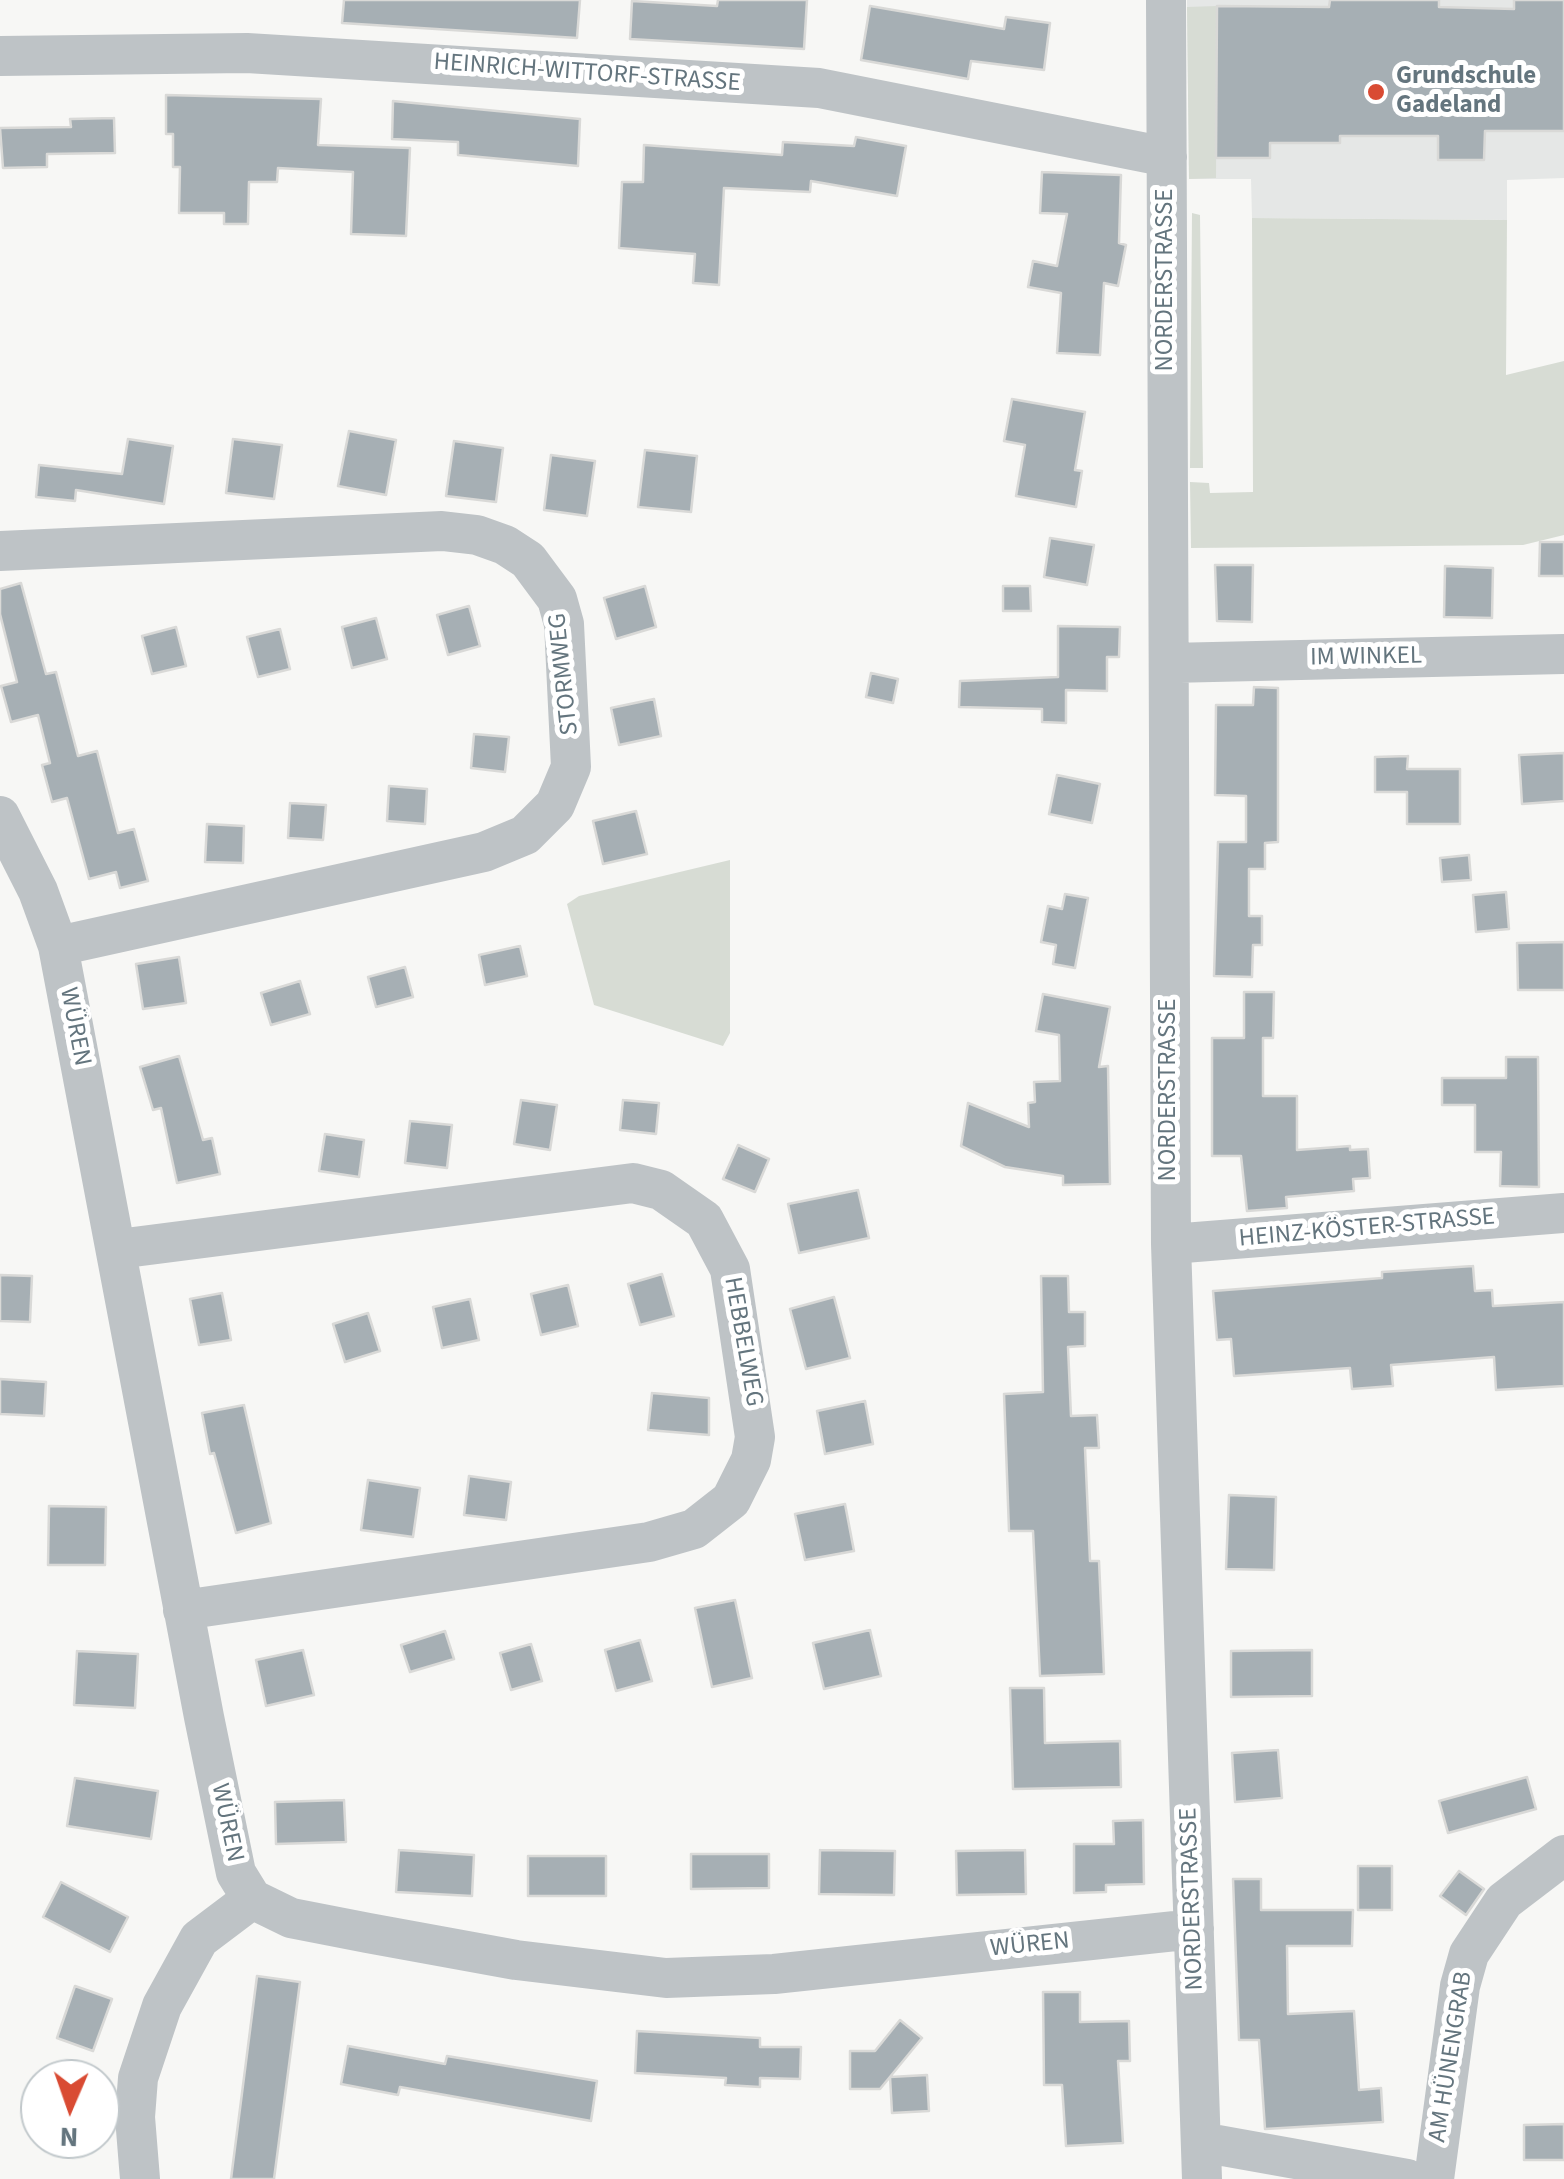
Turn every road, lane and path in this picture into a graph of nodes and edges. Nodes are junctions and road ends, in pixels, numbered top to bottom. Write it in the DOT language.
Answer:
graph roads {
  1 [pos="1166,0"];
  2 [pos="0,56"];
  3 [pos="1166,157"];
  4 [pos="0,551"];
  5 [pos="1564,654"];
  6 [pos="1168,662"];
  7 [pos="0,816"];
  8 [pos="58,946"];
  9 [pos="1564,1213"];
  10 [pos="1171,1244"];
  11 [pos="118,1249"];
  12 [pos="183,1610"];
  13 [pos="1564,1856"];
  14 [pos="252,1899"];
  15 [pos="1194,1929"];
  16 [pos="1202,2161"];
  17 [pos="140,2179"];
  18 [pos="1407,2179"];
  19 [pos="1434,2179"];
  1 -- 3 [label="street, NORDERSTRASSE"];
  2 -- 3 [label="street, HEINRICH-WITTORF-STRASSE"];
  3 -- 6 [label="street, NORDERSTRASSE"];
  4 -- 8 [label="street, STORMWEG"];
  5 -- 6 [label="street, IM WINKEL"];
  6 -- 10 [label="street, NORDERSTRASSE"];
  7 -- 8 [label="street, WÜREN"];
  8 -- 11 [label="street, WÜREN"];
  9 -- 10 [label="street, HEINZ-KÖSTER-STRASSE"];
  10 -- 15 [label="street, NORDERSTRASSE"];
  11 -- 12 [label="street, WÜREN"];
  11 -- 12 [label="street, HEBBELWEG"];
  12 -- 14 [label="street, WÜREN"];
  13 -- 19 [label="street, AM HÜNENGRAB"];
  14 -- 15 [label="street, WÜREN"];
  14 -- 17 [label="street"];
  15 -- 16 [label="street, NORDERSTRASSE"];
  16 -- 18 [label="street"];
}
